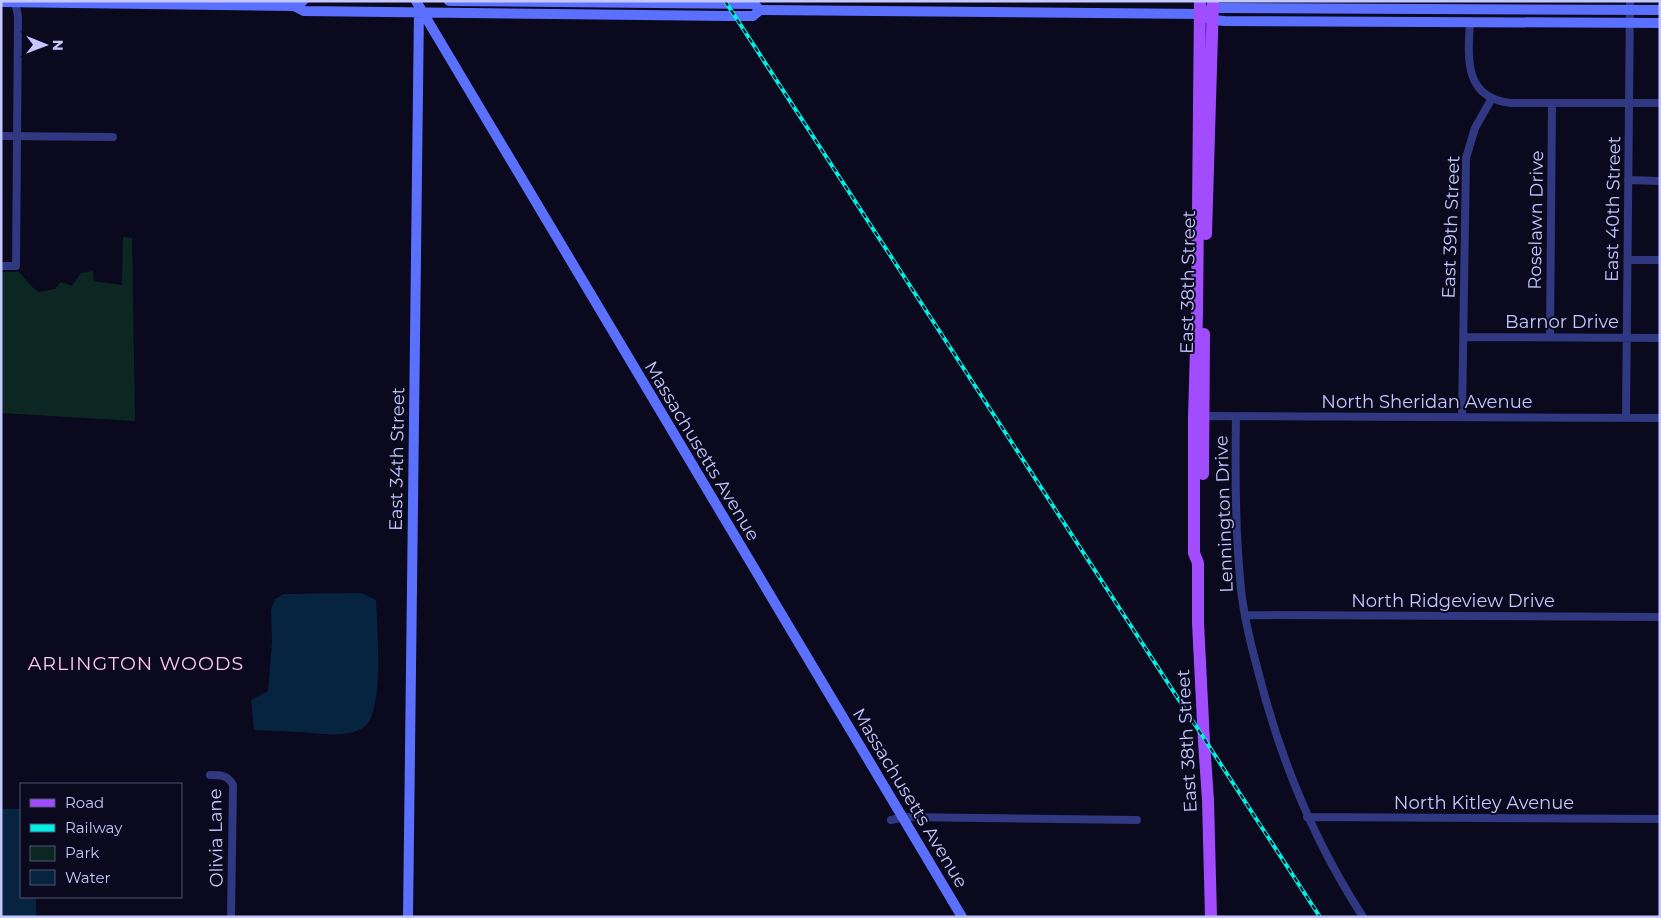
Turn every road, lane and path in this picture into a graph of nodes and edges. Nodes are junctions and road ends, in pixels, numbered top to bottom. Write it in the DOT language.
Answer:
graph roads {
  1 [pos="449,1"];
  2 [pos="1,2"];
  3 [pos="15,2"];
  4 [pos="294,3"];
  5 [pos="1427,5"];
  6 [pos="1630,5"];
  7 [pos="419,7"];
  8 [pos="1200,7"];
  9 [pos="760,10"];
  10 [pos="1212,10"];
  11 [pos="1660,10"];
  12 [pos="1470,22"];
  13 [pos="1630,23"];
  14 [pos="1660,23"];
  15 [pos="1492,98"];
  16 [pos="1552,103"];
  17 [pos="1629,103"];
  18 [pos="1660,103"];
  19 [pos="1,136"];
  20 [pos="16,136"];
  21 [pos="113,137"];
  22 [pos="1628,180"];
  23 [pos="1660,181"];
  24 [pos="1628,260"];
  25 [pos="1660,260"];
  26 [pos="1,266"];
  27 [pos="1464,337"];
  28 [pos="1550,338"];
  29 [pos="1627,338"];
  30 [pos="1660,338"];
  31 [pos="1236,416"];
  32 [pos="1198,417"];
  33 [pos="1462,417"];
  34 [pos="1626,418"];
  35 [pos="1660,418"];
  36 [pos="1245,615"];
  37 [pos="1660,617"];
  38 [pos="210,775"];
  39 [pos="904,817"];
  40 [pos="1307,817"];
  41 [pos="1660,819"];
  42 [pos="891,820"];
  43 [pos="1137,820"];
  44 [pos="231,917"];
  45 [pos="408,917"];
  46 [pos="962,917"];
  47 [pos="1212,917"];
  48 [pos="1363,917"];
  1 -- 9 [label="main road"];
  2 -- 3 [label="main road"];
  3 -- 4 [label="main road"];
  3 -- 20 [label="street"];
  4 -- 7 [label="main road"];
  5 -- 6 [label="main road"];
  5 -- 10 [label="main road"];
  6 -- 11 [label="main road"];
  6 -- 13 [label="street, East 40th Street"];
  7 -- 9 [label="main road"];
  7 -- 39 [label="main road, Massachusetts Avenue"];
  7 -- 45 [label="main road, East 34th Street"];
  8 -- 9 [label="main road"];
  8 -- 10 [label="main road"];
  8 -- 32 [label="main road, East 38th Street"];
  10 -- 12 [label="main road"];
  10 -- 32 [label="main road, East 38th Street"];
  12 -- 13 [label="main road"];
  12 -- 15 [label="street"];
  13 -- 14 [label="main road"];
  13 -- 17 [label="street, East 40th Street"];
  15 -- 16 [label="street"];
  15 -- 27 [label="street, East 39th Street"];
  16 -- 17 [label="street"];
  16 -- 28 [label="street, Roselawn Drive"];
  17 -- 18 [label="street"];
  17 -- 22 [label="street, East 40th Street"];
  19 -- 20 [label="street"];
  20 -- 21 [label="street"];
  20 -- 26 [label="street"];
  22 -- 23 [label="street"];
  22 -- 24 [label="street, East 40th Street"];
  24 -- 25 [label="street"];
  24 -- 29 [label="street, East 40th Street"];
  27 -- 28 [label="street, Barnor Drive"];
  27 -- 33 [label="street, East 39th Street"];
  28 -- 29 [label="street, Barnor Drive"];
  29 -- 30 [label="street, Barnor Drive"];
  29 -- 34 [label="street, East 40th Street"];
  31 -- 32 [label="street, North Sheridan Avenue"];
  31 -- 33 [label="street, North Sheridan Avenue"];
  31 -- 36 [label="street, Lennington Drive"];
  32 -- 47 [label="main road, East 38th Street"];
  33 -- 34 [label="street, North Sheridan Avenue"];
  34 -- 35 [label="street, North Sheridan Avenue"];
  36 -- 37 [label="street, North Ridgeview Drive"];
  36 -- 40 [label="street, Lennington Drive"];
  38 -- 44 [label="street, Olivia Lane"];
  39 -- 42 [label="street"];
  39 -- 43 [label="street"];
  39 -- 46 [label="main road, Massachusetts Avenue"];
  40 -- 41 [label="street, North Kitley Avenue"];
  40 -- 48 [label="street, Lennington Drive"];
}
